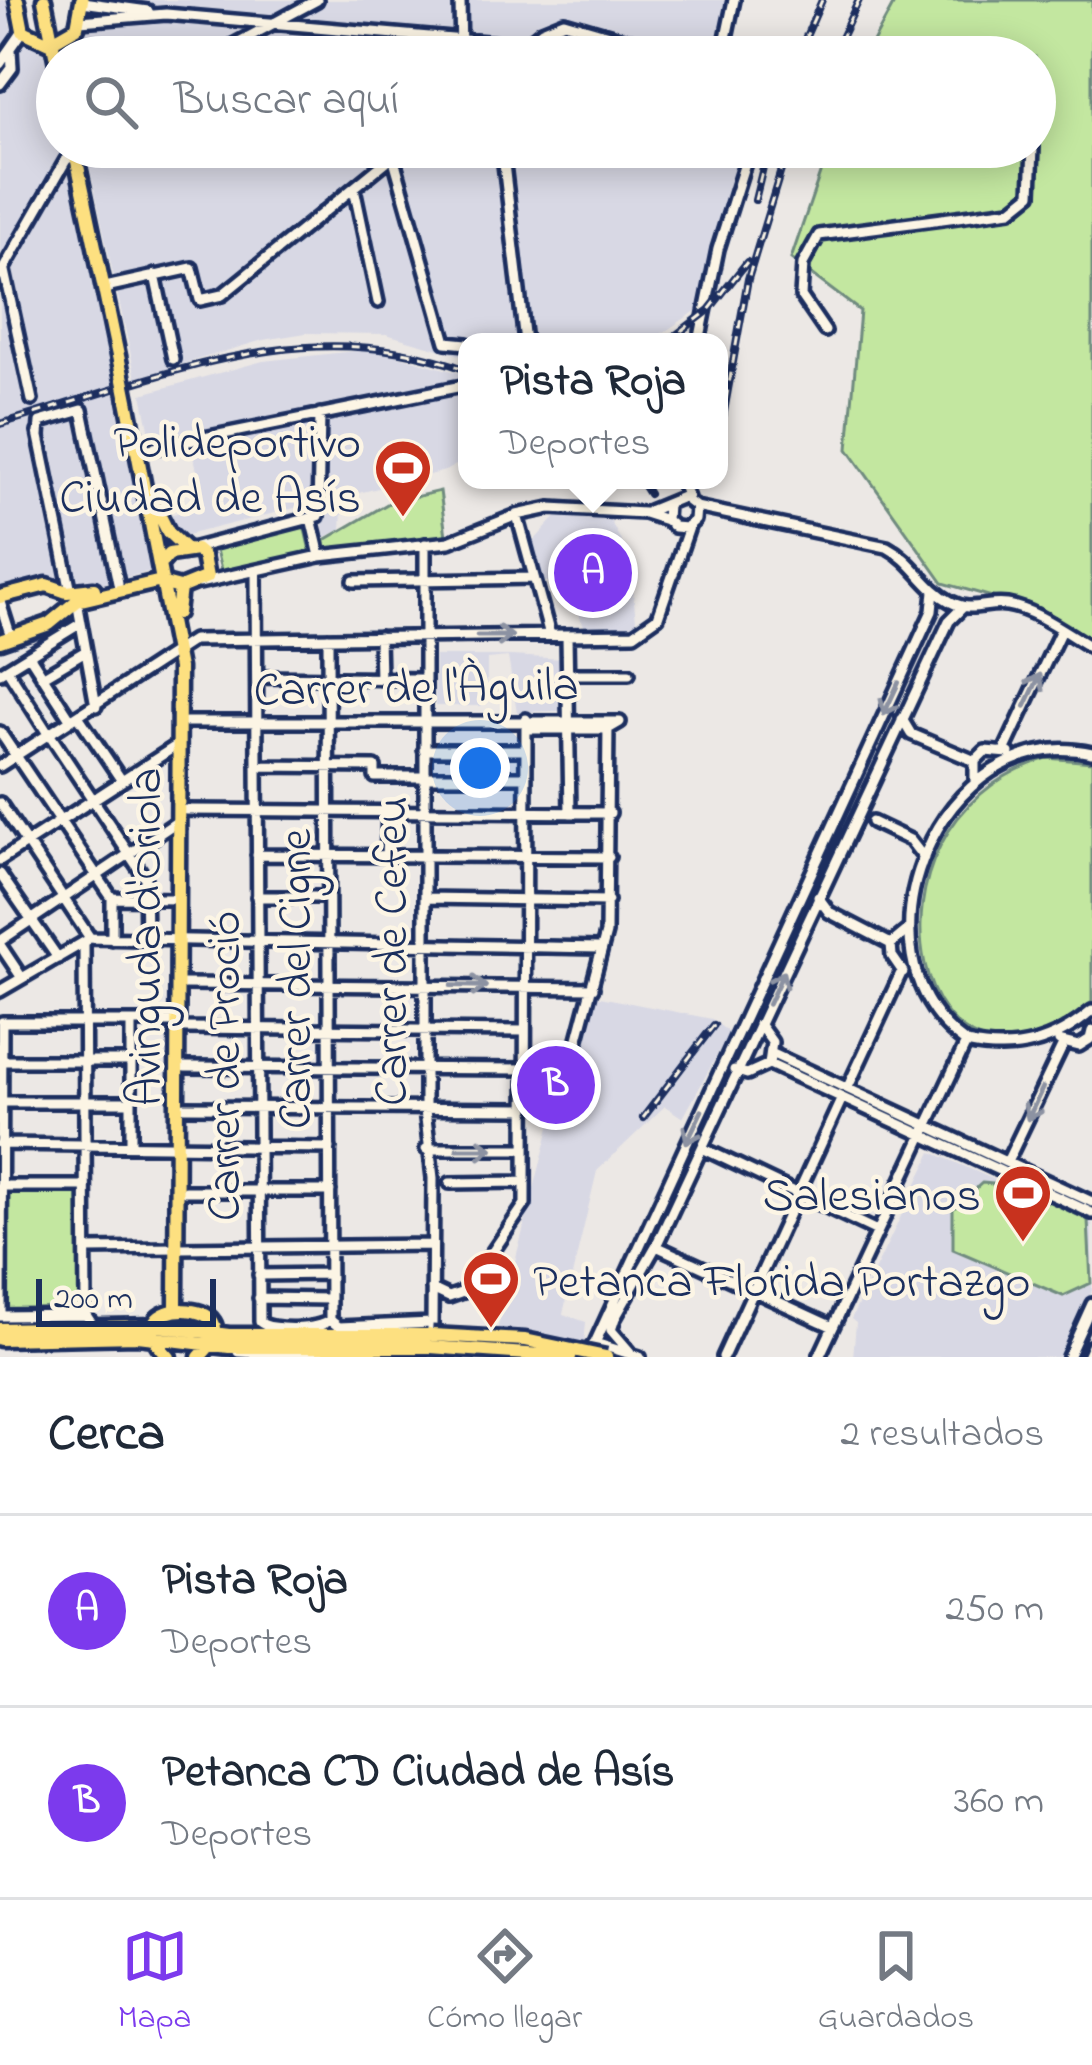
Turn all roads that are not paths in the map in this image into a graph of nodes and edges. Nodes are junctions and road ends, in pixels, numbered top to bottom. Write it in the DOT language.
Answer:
graph roads {
  1 [pos="47,0"];
  2 [pos="317,0"];
  3 [pos="460,0"];
  4 [pos="734,0"];
  5 [pos="82,1"];
  6 [pos="16,3"];
  7 [pos="166,14"];
  8 [pos="281,21"];
  9 [pos="12,22"];
  10 [pos="80,22"];
  11 [pos="579,26"];
  12 [pos="55,36"];
  13 [pos="62,36"];
  14 [pos="252,36"];
  15 [pos="421,36"];
  16 [pos="458,36"];
  17 [pos="535,36"];
  18 [pos="584,36"];
  19 [pos="621,36"];
  20 [pos="726,36"];
  21 [pos="11,50"];
  22 [pos="0,64"];
  23 [pos="0,84"];
  24 [pos="61,168"];
  25 [pos="81,168"];
  26 [pos="378,168"];
  27 [pos="396,168"];
  28 [pos="504,168"];
  29 [pos="743,168"];
  30 [pos="1032,168"];
  31 [pos="354,188"];
  32 [pos="2,273"];
  33 [pos="155,275"];
  34 [pos="107,290"];
  35 [pos="378,302"];
  36 [pos="825,331"];
  37 [pos="524,333"];
  38 [pos="701,333"];
  39 [pos="458,343"];
  40 [pos="173,358"];
  41 [pos="458,387"];
  42 [pos="130,399"];
  43 [pos="32,400"];
  44 [pos="320,414"];
  45 [pos="144,450"];
  46 [pos="676,489"];
  47 [pos="685,489"];
  48 [pos="670,502"];
  49 [pos="692,503"];
  50 [pos="644,513"];
  51 [pos="517,515"];
  52 [pos="720,515"];
  53 [pos="311,518"];
  54 [pos="670,524"];
  55 [pos="691,525"];
  56 [pos="424,544"];
  57 [pos="681,548"];
  58 [pos="189,550"];
  59 [pos="320,556"];
  60 [pos="162,565"];
  61 [pos="256,571"];
  62 [pos="67,574"];
  63 [pos="534,578"];
  64 [pos="424,580"];
  65 [pos="354,581"];
  66 [pos="199,583"];
  67 [pos="118,584"];
  68 [pos="53,586"];
  69 [pos="173,586"];
  70 [pos="934,592"];
  71 [pos="0,600"];
  72 [pos="73,600"];
  73 [pos="963,608"];
  74 [pos="78,625"];
  75 [pos="1061,630"];
  76 [pos="550,635"];
  77 [pos="424,636"];
  78 [pos="567,636"];
  79 [pos="380,637"];
  80 [pos="328,638"];
  81 [pos="5,639"];
  82 [pos="256,640"];
  83 [pos="1092,648"];
  84 [pos="84,652"];
  85 [pos="177,652"];
  86 [pos="29,655"];
  87 [pos="4,671"];
  88 [pos="568,674"];
  89 [pos="629,674"];
  90 [pos="42,676"];
  91 [pos="256,677"];
  92 [pos="328,679"];
  93 [pos="380,679"];
  94 [pos="424,679"];
  95 [pos="95,704"];
  96 [pos="74,717"];
  97 [pos="902,719"];
  98 [pos="186,722"];
  99 [pos="256,722"];
  100 [pos="424,722"];
  101 [pos="328,723"];
  102 [pos="526,724"];
  103 [pos="568,725"];
  104 [pos="0,731"];
  105 [pos="48,733"];
  106 [pos="179,744"];
  107 [pos="424,750"];
  108 [pos="526,750"];
  109 [pos="1092,752"];
  110 [pos="1009,753"];
  111 [pos="15,755"];
  112 [pos="975,761"];
  113 [pos="0,764"];
  114 [pos="256,766"];
  115 [pos="328,766"];
  116 [pos="424,776"];
  117 [pos="526,777"];
  118 [pos="120,778"];
  119 [pos="976,783"];
  120 [pos="91,798"];
  121 [pos="0,803"];
  122 [pos="861,806"];
  123 [pos="257,810"];
  124 [pos="328,812"];
  125 [pos="388,812"];
  126 [pos="526,813"];
  127 [pos="570,813"];
  128 [pos="610,813"];
  129 [pos="424,814"];
  130 [pos="182,816"];
  131 [pos="59,819"];
  132 [pos="872,822"];
  133 [pos="853,823"];
  134 [pos="910,840"];
  135 [pos="26,842"];
  136 [pos="930,842"];
  137 [pos="129,854"];
  138 [pos="257,855"];
  139 [pos="328,855"];
  140 [pos="386,856"];
  141 [pos="424,856"];
  142 [pos="527,857"];
  143 [pos="609,857"];
  144 [pos="924,858"];
  145 [pos="0,860"];
  146 [pos="0,874"];
  147 [pos="96,874"];
  148 [pos="64,897"];
  149 [pos="257,897"];
  150 [pos="328,897"];
  151 [pos="818,897"];
  152 [pos="112,898"];
  153 [pos="146,898"];
  154 [pos="178,898"];
  155 [pos="425,898"];
  156 [pos="526,899"];
  157 [pos="608,901"];
  158 [pos="31,920"];
  159 [pos="908,930"];
  160 [pos="112,939"];
  161 [pos="87,940"];
  162 [pos="146,940"];
  163 [pos="181,940"];
  164 [pos="255,941"];
  165 [pos="328,942"];
  166 [pos="0,943"];
  167 [pos="424,944"];
  168 [pos="525,944"];
  169 [pos="891,944"];
  170 [pos="598,948"];
  171 [pos="58,958"];
  172 [pos="902,971"];
  173 [pos="915,977"];
  174 [pos="22,978"];
  175 [pos="257,984"];
  176 [pos="184,985"];
  177 [pos="329,985"];
  178 [pos="425,986"];
  179 [pos="524,987"];
  180 [pos="593,988"];
  181 [pos="0,992"];
  182 [pos="1091,1012"];
  183 [pos="1,1020"];
  184 [pos="743,1021"];
  185 [pos="86,1022"];
  186 [pos="131,1022"];
  187 [pos="760,1024"];
  188 [pos="181,1025"];
  189 [pos="257,1029"];
  190 [pos="329,1030"];
  191 [pos="425,1030"];
  192 [pos="524,1031"];
  193 [pos="1092,1032"];
  194 [pos="1059,1041"];
  195 [pos="966,1043"];
  196 [pos="771,1059"];
  197 [pos="1,1061"];
  198 [pos="132,1061"];
  199 [pos="86,1062"];
  200 [pos="725,1062"];
  201 [pos="553,1063"];
  202 [pos="185,1067"];
  203 [pos="258,1068"];
  204 [pos="329,1069"];
  205 [pos="426,1070"];
  206 [pos="524,1070"];
  207 [pos="736,1072"];
  208 [pos="848,1087"];
  209 [pos="842,1098"];
  210 [pos="0,1102"];
  211 [pos="86,1102"];
  212 [pos="131,1102"];
  213 [pos="185,1107"];
  214 [pos="258,1108"];
  215 [pos="329,1108"];
  216 [pos="425,1109"];
  217 [pos="526,1109"];
  218 [pos="924,1130"];
  219 [pos="131,1143"];
  220 [pos="0,1144"];
  221 [pos="85,1144"];
  222 [pos="182,1145"];
  223 [pos="258,1147"];
  224 [pos="330,1148"];
  225 [pos="702,1148"];
  226 [pos="426,1149"];
  227 [pos="524,1149"];
  228 [pos="1007,1162"];
  229 [pos="524,1182"];
  230 [pos="450,1184"];
  231 [pos="0,1186"];
  232 [pos="86,1186"];
  233 [pos="185,1191"];
  234 [pos="330,1191"];
  235 [pos="259,1192"];
  236 [pos="800,1198"];
  237 [pos="1092,1202"];
  238 [pos="1092,1213"];
  239 [pos="877,1231"];
  240 [pos="432,1245"];
  241 [pos="181,1246"];
  242 [pos="258,1246"];
  243 [pos="330,1246"];
  244 [pos="656,1246"];
  245 [pos="87,1249"];
  246 [pos="329,1274"];
  247 [pos="259,1275"];
  248 [pos="432,1289"];
  249 [pos="753,1292"];
  250 [pos="259,1298"];
  251 [pos="330,1299"];
  252 [pos="1092,1304"];
  253 [pos="176,1307"];
  254 [pos="191,1307"];
  255 [pos="0,1316"];
  256 [pos="330,1320"];
  257 [pos="90,1321"];
  258 [pos="833,1327"];
  259 [pos="0,1329"];
  260 [pos="157,1331"];
  261 [pos="0,1339"];
  262 [pos="595,1343"];
  263 [pos="429,1344"];
  264 [pos="212,1346"];
  265 [pos="1092,1346"];
  266 [pos="636,1355"];
  267 [pos="167,1356"];
  268 [pos="199,1357"];
  269 [pos="328,1357"];
  270 [pos="570,1357"];
  271 [pos="583,1357"];
  272 [pos="606,1357"];
  273 [pos="723,1357"];
  274 [pos="819,1357"];
  275 [pos="1068,1357"];
  276 [pos="1087,1357"];
  1 -- 12 [label="main road"];
  2 -- 8 [label="street"];
  3 -- 16 [label="street"];
  4 -- 20 [label="street"];
  5 -- 7 [label="street"];
  5 -- 10 [label="main road"];
  6 -- 9 [label="main road"];
  7 -- 8 [label="street"];
  7 -- 10 [label="street"];
  8 -- 14 [label="street"];
  8 -- 15 [label="street"];
  9 -- 21 [label="street"];
  10 -- 13 [label="main road"];
  11 -- 17 [label="street"];
  11 -- 18 [label="street"];
  11 -- 19 [label="street"];
  21 -- 22 [label="street"];
  21 -- 23 [label="street"];
  24 -- 32 [label="street"];
  25 -- 34 [label="main road"];
  26 -- 31 [label="street"];
  27 -- 39 [label="street"];
  28 -- 37 [label="street"];
  29 -- 38 [label="street"];
  30 -- 36 [label="street"];
  31 -- 33 [label="street"];
  31 -- 35 [label="street"];
  32 -- 43 [label="street"];
  33 -- 34 [label="street"];
  33 -- 40 [label="street"];
  34 -- 42 [label="main road, bridge"];
  41 -- 44 [label="street"];
  42 -- 45 [label="main road"];
  42 -- 60 [label="main road, Avinguda d'Oriola"];
  44 -- 45 [label="street"];
  44 -- 53 [label="street"];
  45 -- 58 [label="main road"];
  46 -- 48 [label="street"];
  47 -- 49 [label="street"];
  48 -- 49 [label="street"];
  48 -- 50 [label="street"];
  48 -- 54 [label="street"];
  49 -- 52 [label="street"];
  49 -- 55 [label="street"];
  50 -- 51 [label="street"];
  50 -- 54 [label="street"];
  51 -- 56 [label="street"];
  51 -- 63 [label="street"];
  52 -- 55 [label="street"];
  52 -- 70 [label="street"];
  53 -- 58 [label="street"];
  53 -- 59 [label="street"];
  54 -- 55 [label="street"];
  54 -- 57 [label="street"];
  55 -- 57 [label="street"];
  56 -- 59 [label="street"];
  56 -- 64 [label="street, Carrer de Cefeu"];
  57 -- 78 [label="street"];
  58 -- 60 [label="main road"];
  58 -- 66 [label="main road"];
  59 -- 61 [label="street"];
  60 -- 67 [label="main road"];
  60 -- 69 [label="main road, Avinguda d'Oriola"];
  61 -- 66 [label="street"];
  61 -- 82 [label="street, Carrer de Proció"];
  62 -- 67 [label="street"];
  62 -- 68 [label="street"];
  62 -- 72 [label="street"];
  63 -- 64 [label="street"];
  63 -- 76 [label="street"];
  64 -- 65 [label="street"];
  64 -- 77 [label="street, Carrer de Cefeu"];
  66 -- 69 [label="main road"];
  67 -- 72 [label="main road"];
  68 -- 71 [label="main road"];
  68 -- 72 [label="main road"];
  69 -- 72 [label="main road"];
  69 -- 85 [label="main road, Avinguda d'Oriola"];
  70 -- 73 [label="street"];
  70 -- 184 [label="street, one-way"];
  71 -- 81 [label="street"];
  72 -- 74 [label="street"];
  72 -- 81 [label="main road"];
  73 -- 75 [label="street"];
  73 -- 97 [label="street"];
  74 -- 84 [label="street"];
  74 -- 86 [label="street"];
  75 -- 83 [label="street"];
  110 -- 75 [label="street, one-way"];
  77 -- 76 [label="street, one-way"];
  76 -- 78 [label="street"];
  77 -- 79 [label="street"];
  77 -- 94 [label="street, Carrer de Cefeu"];
  78 -- 88 [label="street"];
  79 -- 80 [label="street"];
  79 -- 93 [label="street"];
  80 -- 82 [label="street"];
  80 -- 92 [label="street, Carrer del Cigne"];
  82 -- 85 [label="street"];
  82 -- 91 [label="street, Carrer de Proció"];
  84 -- 90 [label="street"];
  84 -- 95 [label="street"];
  85 -- 95 [label="street"];
  85 -- 98 [label="main road, Avinguda d'Oriola"];
  85 -- 106 [label="main road, Avinguda d'Oriola"];
  86 -- 87 [label="street"];
  86 -- 90 [label="street"];
  87 -- 105 [label="street"];
  88 -- 89 [label="street"];
  88 -- 103 [label="street"];
  90 -- 96 [label="street"];
  91 -- 92 [label="street"];
  91 -- 99 [label="street, Carrer de Proció"];
  92 -- 93 [label="street"];
  92 -- 101 [label="street, Carrer del Cigne"];
  93 -- 94 [label="street"];
  94 -- 100 [label="street, Carrer de Cefeu"];
  95 -- 96 [label="street"];
  96 -- 105 [label="street"];
  96 -- 118 [label="street"];
  97 -- 112 [label="street"];
  97 -- 122 [label="street"];
  98 -- 99 [label="street, Carrer de l'Àguila"];
  98 -- 130 [label="main road, Avinguda d'Oriola"];
  99 -- 101 [label="street, Carrer de l'Àguila"];
  99 -- 114 [label="street, Carrer de Proció"];
  100 -- 101 [label="street, Carrer de l'Àguila"];
  100 -- 102 [label="street, Carrer de l'Àguila"];
  100 -- 107 [label="street, Carrer de Cefeu"];
  101 -- 115 [label="street, Carrer del Cigne"];
  102 -- 103 [label="street, Carrer de l'Àguila"];
  102 -- 108 [label="street"];
  103 -- 127 [label="street"];
  103 -- 128 [label="street, Carrer de l'Àguila"];
  104 -- 111 [label="street"];
  105 -- 111 [label="street"];
  105 -- 120 [label="street"];
  106 -- 118 [label="street"];
  106 -- 130 [label="main road, Avinguda d'Oriola"];
  107 -- 108 [label="street"];
  107 -- 116 [label="street, Carrer de Cefeu"];
  108 -- 117 [label="street"];
  109 -- 110 [label="street"];
  110 -- 112 [label="street"];
  110 -- 119 [label="street"];
  111 -- 113 [label="street"];
  111 -- 131 [label="street"];
  112 -- 119 [label="street"];
  114 -- 115 [label="street"];
  114 -- 123 [label="street, Carrer de Proció"];
  115 -- 116 [label="street"];
  115 -- 124 [label="street, Carrer del Cigne"];
  116 -- 117 [label="street"];
  116 -- 129 [label="street, Carrer de Cefeu"];
  117 -- 126 [label="street"];
  118 -- 120 [label="street"];
  119 -- 136 [label="street"];
  120 -- 131 [label="street"];
  120 -- 137 [label="street"];
  121 -- 135 [label="street"];
  122 -- 132 [label="street"];
  122 -- 133 [label="street"];
  123 -- 124 [label="street"];
  123 -- 130 [label="street"];
  123 -- 138 [label="street, Carrer de Proció"];
  124 -- 125 [label="street"];
  124 -- 139 [label="street, Carrer del Cigne"];
  125 -- 129 [label="street"];
  125 -- 140 [label="street"];
  126 -- 127 [label="street"];
  126 -- 129 [label="street"];
  126 -- 142 [label="street"];
  127 -- 128 [label="street"];
  128 -- 143 [label="street"];
  129 -- 141 [label="street, Carrer de Cefeu"];
  130 -- 137 [label="street"];
  130 -- 154 [label="main road, Avinguda d'Oriola"];
  130 -- 163 [label="main road, Avinguda d'Oriola"];
  131 -- 135 [label="street"];
  131 -- 147 [label="street"];
  132 -- 133 [label="street"];
  132 -- 134 [label="street"];
  133 -- 151 [label="street"];
  134 -- 136 [label="street"];
  134 -- 144 [label="street"];
  135 -- 145 [label="street"];
  135 -- 148 [label="street"];
  136 -- 144 [label="street"];
  137 -- 147 [label="street"];
  137 -- 153 [label="street"];
  138 -- 139 [label="street"];
  138 -- 149 [label="street, Carrer de Proció"];
  139 -- 140 [label="street"];
  139 -- 150 [label="street, Carrer del Cigne"];
  140 -- 141 [label="street"];
  141 -- 142 [label="street"];
  141 -- 155 [label="street, Carrer de Cefeu"];
  142 -- 143 [label="street"];
  142 -- 156 [label="street"];
  143 -- 157 [label="street"];
  144 -- 159 [label="street"];
  146 -- 158 [label="street"];
  147 -- 148 [label="street"];
  147 -- 152 [label="street"];
  148 -- 158 [label="street"];
  148 -- 161 [label="street"];
  149 -- 150 [label="street"];
  149 -- 164 [label="street, Carrer de Proció"];
  150 -- 165 [label="street, Carrer del Cigne"];
  151 -- 169 [label="street"];
  187 -- 151 [label="street, one-way"];
  152 -- 153 [label="street"];
  152 -- 160 [label="street"];
  153 -- 154 [label="street"];
  153 -- 162 [label="street"];
  154 -- 163 [label="main road, Avinguda d'Oriola"];
  155 -- 156 [label="street"];
  155 -- 167 [label="street, Carrer de Cefeu"];
  156 -- 157 [label="street"];
  156 -- 168 [label="street"];
  157 -- 170 [label="street"];
  158 -- 166 [label="street"];
  158 -- 171 [label="street"];
  159 -- 169 [label="street"];
  159 -- 173 [label="street"];
  160 -- 161 [label="street"];
  160 -- 162 [label="street"];
  161 -- 171 [label="street"];
  161 -- 185 [label="street"];
  162 -- 163 [label="street"];
  163 -- 164 [label="street"];
  163 -- 176 [label="main road, Avinguda d'Oriola"];
  163 -- 188 [label="main road, Avinguda d'Oriola"];
  164 -- 165 [label="street"];
  164 -- 175 [label="street, Carrer de Proció"];
  165 -- 167 [label="street"];
  165 -- 177 [label="street, Carrer del Cigne"];
  166 -- 174 [label="street"];
  167 -- 168 [label="street"];
  167 -- 178 [label="street, Carrer de Cefeu"];
  168 -- 170 [label="street"];
  168 -- 179 [label="street"];
  169 -- 172 [label="street"];
  170 -- 180 [label="street"];
  171 -- 174 [label="street"];
  172 -- 173 [label="street"];
  172 -- 208 [label="street"];
  173 -- 195 [label="street"];
  174 -- 181 [label="street"];
  175 -- 176 [label="street"];
  175 -- 177 [label="street"];
  175 -- 189 [label="street, Carrer de Proció"];
  176 -- 188 [label="main road, Avinguda d'Oriola"];
  177 -- 178 [label="street"];
  177 -- 190 [label="street, Carrer del Cigne"];
  178 -- 179 [label="street, one-way"];
  178 -- 191 [label="street, Carrer de Cefeu"];
  179 -- 180 [label="street"];
  179 -- 192 [label="street"];
  180 -- 201 [label="street"];
  182 -- 193 [label="street"];
  182 -- 194 [label="street"];
  183 -- 185 [label="street"];
  183 -- 197 [label="street"];
  184 -- 187 [label="street"];
  184 -- 200 [label="street"];
  185 -- 186 [label="street"];
  185 -- 199 [label="street"];
  186 -- 188 [label="street"];
  186 -- 198 [label="street"];
  187 -- 196 [label="street"];
  187 -- 207 [label="street"];
  188 -- 189 [label="street"];
  188 -- 202 [label="main road, Avinguda d'Oriola"];
  188 -- 222 [label="main road, Avinguda d'Oriola"];
  189 -- 190 [label="street"];
  189 -- 203 [label="street, Carrer de Proció"];
  190 -- 191 [label="street"];
  190 -- 204 [label="street, Carrer del Cigne"];
  191 -- 192 [label="street"];
  191 -- 205 [label="street, Carrer de Cefeu"];
  192 -- 206 [label="street"];
  193 -- 194 [label="street"];
  194 -- 195 [label="street"];
  194 -- 228 [label="street, one-way"];
  195 -- 218 [label="street"];
  196 -- 207 [label="street"];
  196 -- 208 [label="street"];
  196 -- 209 [label="street"];
  197 -- 199 [label="street"];
  197 -- 210 [label="street"];
  198 -- 199 [label="street"];
  198 -- 212 [label="street"];
  199 -- 211 [label="street"];
  200 -- 207 [label="street"];
  200 -- 262 [label="street, one-way"];
  202 -- 203 [label="street"];
  202 -- 213 [label="main road, Avinguda d'Oriola"];
  203 -- 204 [label="street"];
  203 -- 214 [label="street, Carrer de Proció"];
  204 -- 205 [label="street"];
  204 -- 215 [label="street, Carrer del Cigne"];
  205 -- 206 [label="street"];
  205 -- 216 [label="street, Carrer de Cefeu"];
  206 -- 217 [label="street"];
  207 -- 225 [label="street"];
  208 -- 218 [label="street"];
  209 -- 218 [label="street"];
  209 -- 236 [label="street"];
  210 -- 211 [label="street"];
  210 -- 220 [label="street"];
  211 -- 212 [label="street"];
  211 -- 221 [label="street"];
  212 -- 219 [label="street"];
  213 -- 214 [label="street"];
  213 -- 222 [label="main road, Avinguda d'Oriola"];
  214 -- 215 [label="street"];
  214 -- 223 [label="street, Carrer de Proció"];
  215 -- 216 [label="street"];
  215 -- 224 [label="street, Carrer del Cigne"];
  216 -- 217 [label="street"];
  216 -- 226 [label="street, Carrer de Cefeu"];
  217 -- 227 [label="street"];
  218 -- 228 [label="street"];
  218 -- 238 [label="street"];
  218 -- 239 [label="street"];
  219 -- 221 [label="street"];
  219 -- 222 [label="street"];
  220 -- 221 [label="street"];
  220 -- 231 [label="street"];
  221 -- 232 [label="street"];
  222 -- 223 [label="street"];
  222 -- 233 [label="main road, Avinguda d'Oriola"];
  222 -- 241 [label="main road, Avinguda d'Oriola"];
  223 -- 224 [label="street"];
  223 -- 235 [label="street, Carrer de Proció"];
  224 -- 234 [label="street, Carrer del Cigne"];
  225 -- 236 [label="street"];
  225 -- 244 [label="street"];
  226 -- 227 [label="street, one-way"];
  226 -- 240 [label="street, Carrer de Cefeu"];
  227 -- 229 [label="street"];
  228 -- 237 [label="street"];
  229 -- 230 [label="street"];
  229 -- 248 [label="street"];
  231 -- 232 [label="street"];
  231 -- 255 [label="street"];
  232 -- 245 [label="street"];
  233 -- 235 [label="street"];
  233 -- 241 [label="main road, Avinguda d'Oriola"];
  234 -- 235 [label="street"];
  234 -- 243 [label="street, Carrer del Cigne"];
  235 -- 242 [label="street, Carrer de Proció"];
  236 -- 239 [label="street"];
  236 -- 249 [label="street"];
  239 -- 258 [label="street"];
  240 -- 243 [label="street"];
  240 -- 248 [label="street, Carrer de Cefeu"];
  241 -- 242 [label="street"];
  241 -- 245 [label="street"];
  241 -- 253 [label="main road, Avinguda d'Oriola"];
  241 -- 254 [label="main road, Avinguda d'Oriola"];
  242 -- 243 [label="street"];
  242 -- 247 [label="street, Carrer de Proció"];
  243 -- 246 [label="street, Carrer del Cigne"];
  244 -- 249 [label="street"];
  244 -- 266 [label="street"];
  245 -- 257 [label="street"];
  246 -- 247 [label="street"];
  246 -- 251 [label="street, Carrer del Cigne"];
  247 -- 250 [label="street, Carrer de Proció"];
  248 -- 263 [label="street, Carrer de Cefeu"];
  249 -- 258 [label="street"];
  249 -- 273 [label="street"];
  250 -- 251 [label="street"];
  250 -- 256 [label="street, Carrer de Proció"];
  251 -- 256 [label="street, Carrer del Cigne"];
  252 -- 275 [label="street"];
  253 -- 254 [label="main road"];
  253 -- 260 [label="main road"];
  254 -- 264 [label="main road"];
  255 -- 257 [label="street"];
  256 -- 263 [label="street"];
  257 -- 259 [label="main road"];
  257 -- 260 [label="main road"];
  258 -- 274 [label="street"];
  260 -- 261 [label="main road"];
  260 -- 264 [label="main road"];
  260 -- 267 [label="main road"];
  262 -- 266 [label="street"];
  262 -- 271 [label="street"];
  263 -- 264 [label="main road"];
  263 -- 270 [label="main road, bridge"];
  263 -- 272 [label="main road, bridge"];
  264 -- 268 [label="main road"];
  264 -- 269 [label="street"];
  265 -- 276 [label="street"];
}
